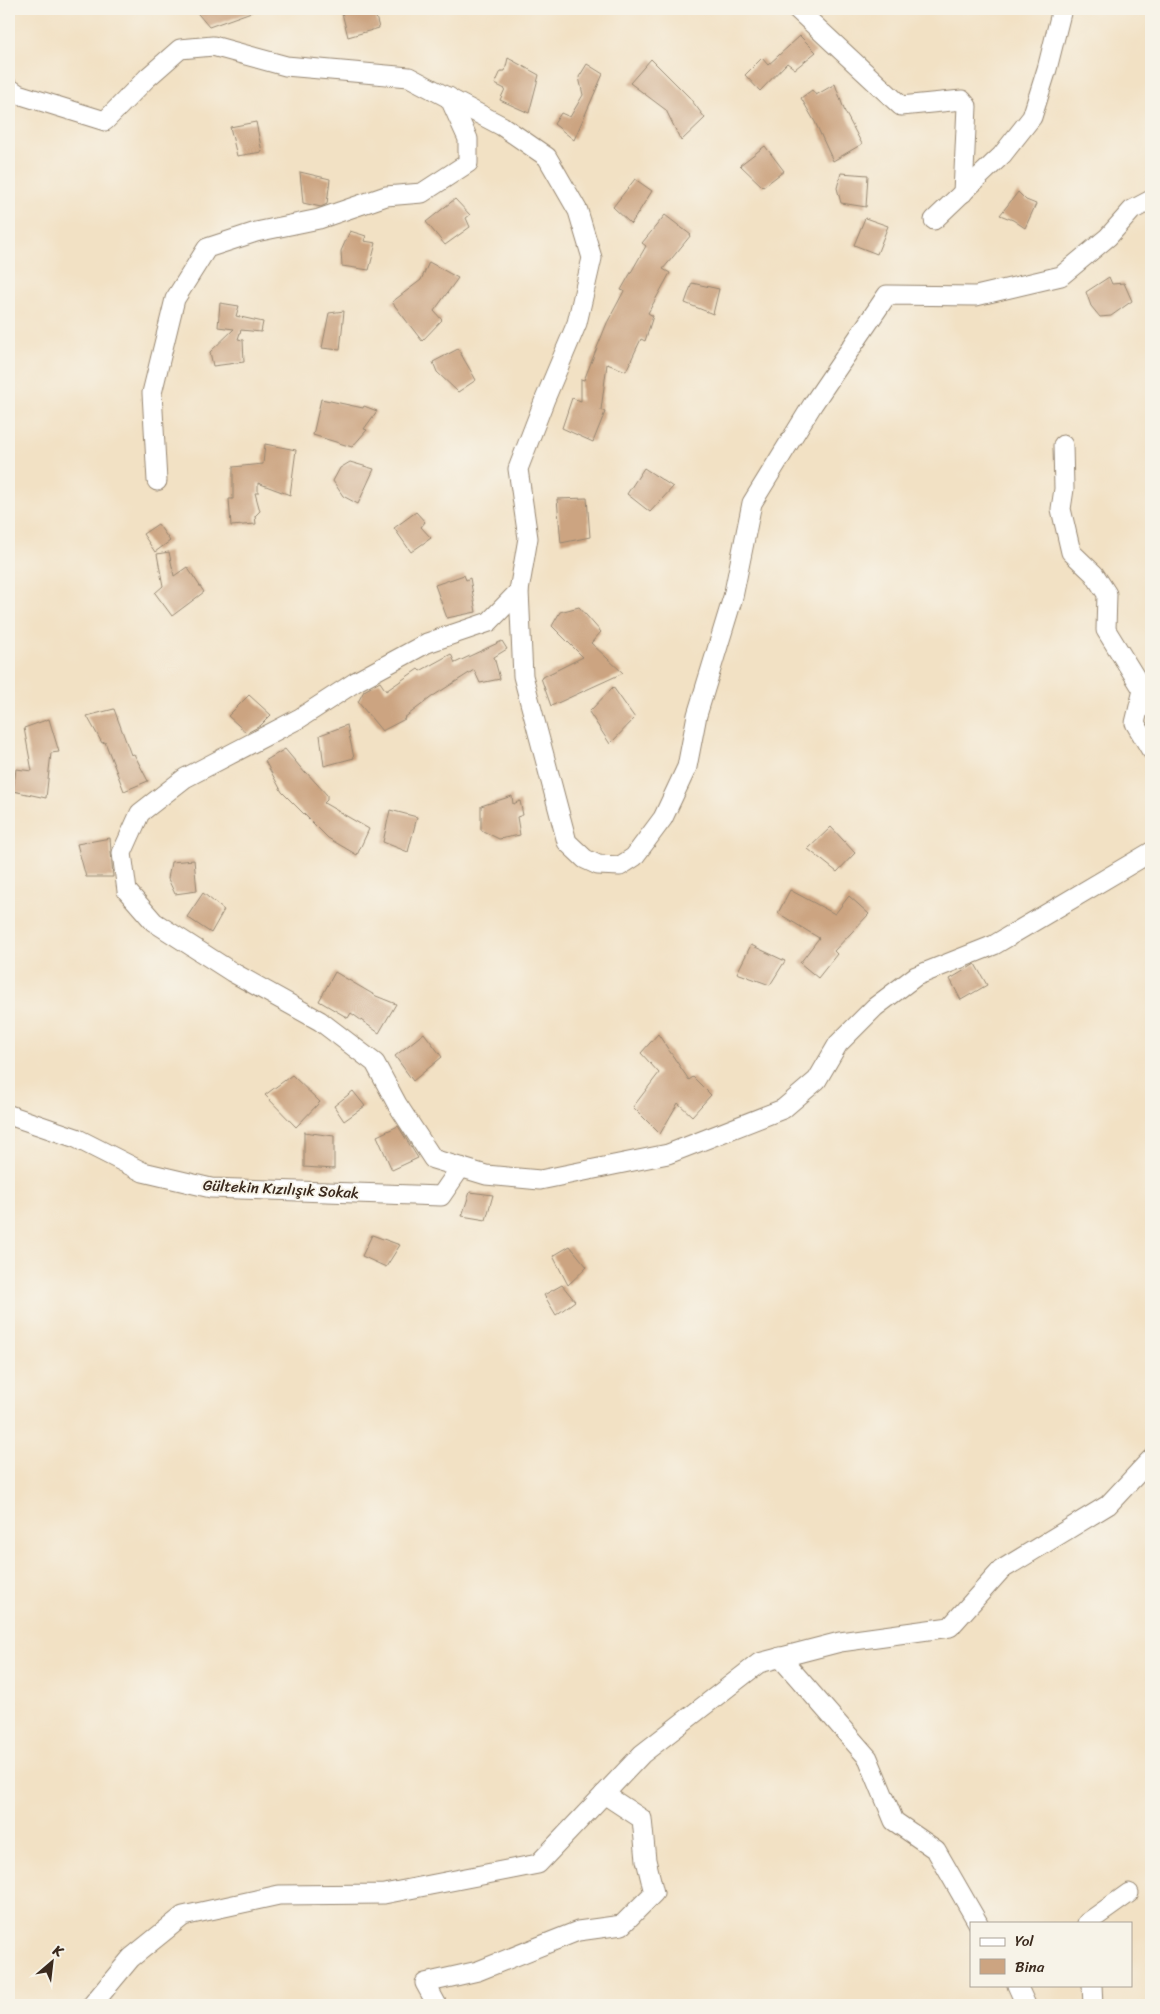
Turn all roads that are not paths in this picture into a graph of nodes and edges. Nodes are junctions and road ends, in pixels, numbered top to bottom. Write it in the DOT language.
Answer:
graph roads {
  1 [pos="797,9"];
  2 [pos="1062,9"];
  3 [pos="9,88"];
  4 [pos="449,97"];
  5 [pos="963,193"];
  6 [pos="1151,200"];
  7 [pos="934,220"];
  8 [pos="1064,446"];
  9 [pos="157,482"];
  10 [pos="519,591"];
  11 [pos="1147,686"];
  12 [pos="1151,750"];
  13 [pos="1151,852"];
  14 [pos="9,1115"];
  15 [pos="461,1167"];
  16 [pos="1151,1459"];
  17 [pos="780,1657"];
  18 [pos="604,1794"];
  19 [pos="1130,1892"];
  20 [pos="977,1922"];
  21 [pos="1087,1922"];
  22 [pos="1018,1986"];
  23 [pos="1092,1986"];
  24 [pos="92,2005"];
  25 [pos="437,2005"];
  26 [pos="1026,2005"];
  27 [pos="1093,2005"];
  1 -- 5 [label="street"];
  2 -- 5 [label="street"];
  3 -- 4 [label="street"];
  4 -- 9 [label="street"];
  4 -- 10 [label="street"];
  5 -- 7 [label="street"];
  6 -- 10 [label="street"];
  8 -- 11 [label="street"];
  10 -- 15 [label="street"];
  11 -- 12 [label="street"];
  13 -- 15 [label="street"];
  14 -- 15 [label="street, Gültekin Kızılışık Sokak"];
  16 -- 17 [label="street"];
  17 -- 18 [label="street"];
  17 -- 20 [label="street"];
  18 -- 24 [label="street"];
  18 -- 25 [label="street"];
  19 -- 21 [label="street"];
  22 -- 26 [label="street"];
  23 -- 27 [label="street"];
}
